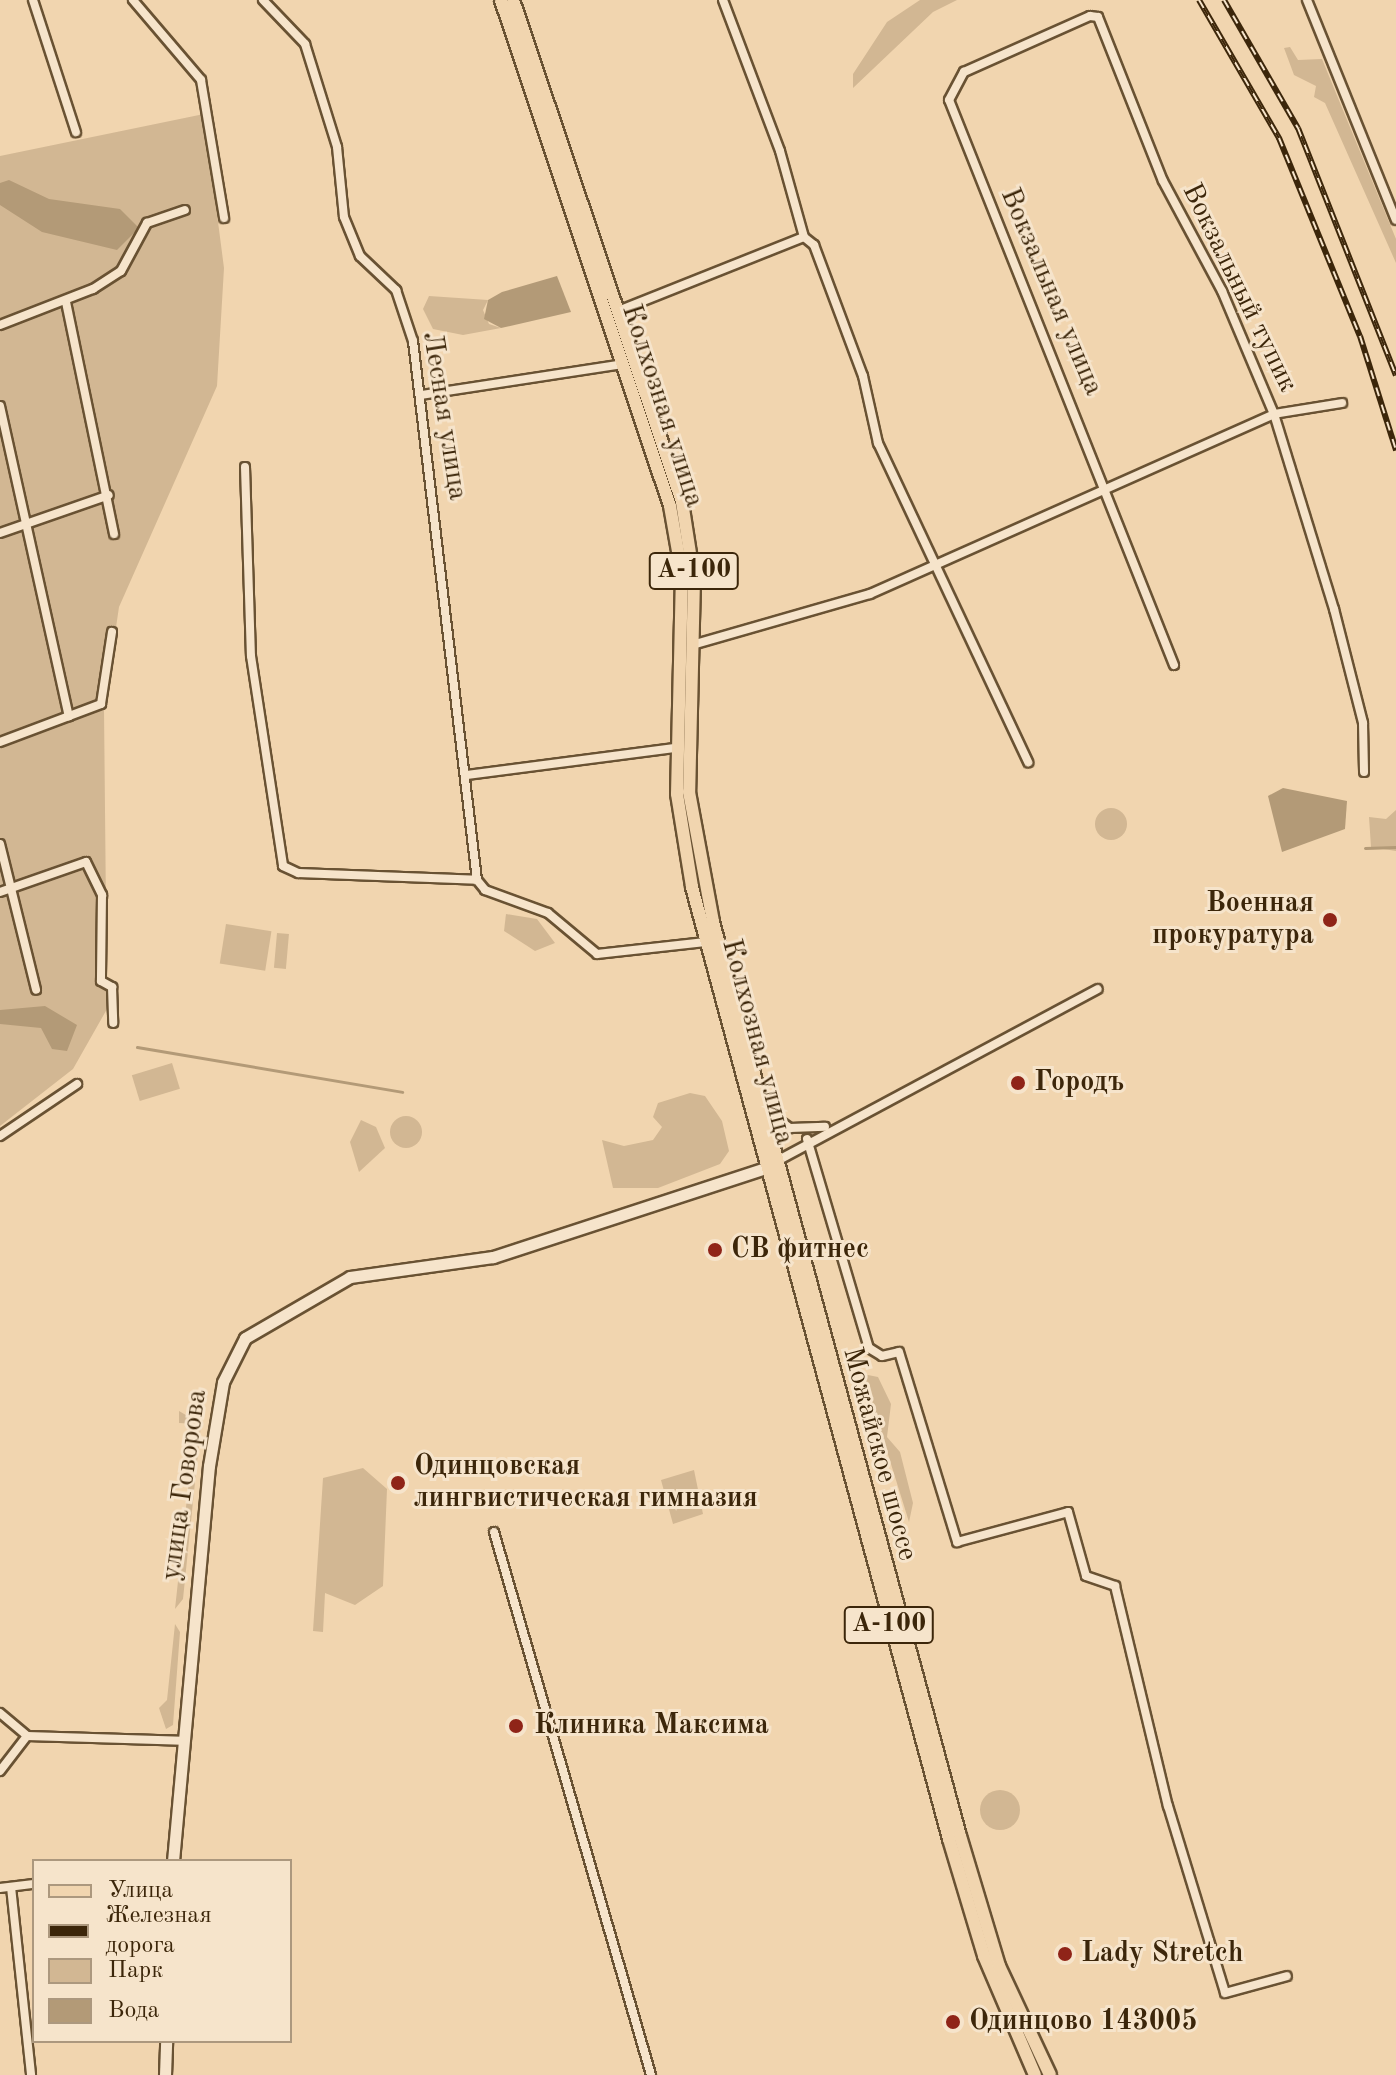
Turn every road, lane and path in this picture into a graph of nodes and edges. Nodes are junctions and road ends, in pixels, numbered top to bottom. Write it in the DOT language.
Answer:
graph roads {
  1 [pos="33,0"];
  2 [pos="133,0"];
  3 [pos="263,0"];
  4 [pos="501,0"];
  5 [pos="513,0"];
  6 [pos="723,0"];
  7 [pos="1307,0"];
  8 [pos="1095,16"];
  9 [pos="76,132"];
  10 [pos="185,210"];
  11 [pos="224,218"];
  12 [pos="1396,220"];
  13 [pos="804,237"];
  14 [pos="66,302"];
  15 [pos="618,311"];
  16 [pos="0,325"];
  17 [pos="624,364"];
  18 [pos="421,395"];
  19 [pos="1342,403"];
  20 [pos="0,406"];
  21 [pos="1274,414"];
  22 [pos="245,467"];
  23 [pos="1107,485"];
  24 [pos="109,495"];
  25 [pos="26,524"];
  26 [pos="0,533"];
  27 [pos="114,534"];
  28 [pos="933,560"];
  29 [pos="112,632"];
  30 [pos="692,645"];
  31 [pos="1174,665"];
  32 [pos="69,716"];
  33 [pos="0,742"];
  34 [pos="676,748"];
  35 [pos="1028,762"];
  36 [pos="1364,772"];
  37 [pos="467,775"];
  38 [pos="0,844"];
  39 [pos="477,880"];
  40 [pos="10,888"];
  41 [pos="0,892"];
  42 [pos="705,942"];
  43 [pos="1098,989"];
  44 [pos="36,990"];
  45 [pos="113,1023"];
  46 [pos="77,1084"];
  47 [pos="765,1110"];
  48 [pos="829,1127"];
  49 [pos="0,1136"];
  50 [pos="807,1139"];
  51 [pos="778,1160"];
  52 [pos="765,1168"];
  53 [pos="494,1532"];
  54 [pos="0,1713"];
  55 [pos="27,1736"];
  56 [pos="182,1741"];
  57 [pos="0,1771"];
  58 [pos="173,1859"];
  59 [pos="32,1884"];
  60 [pos="11,1887"];
  61 [pos="0,1888"];
  62 [pos="1287,1976"];
  63 [pos="166,2043"];
  64 [pos="31,2075"];
  65 [pos="165,2075"];
  66 [pos="651,2075"];
  67 [pos="1035,2075"];
  68 [pos="1050,2075"];
  1 -- 9 [label="street"];
  2 -- 11 [label="street"];
  3 -- 18 [label="street, Лесная улица"];
  4 -- 17 [label="main road, Колхозная улица / А-100"];
  5 -- 15 [label="main road, Колхозная улица / А-100"];
  6 -- 13 [label="street"];
  7 -- 12 [label="street"];
  8 -- 21 [label="street, Вокзальный тупик"];
  8 -- 23 [label="street, Вокзальная улица"];
  10 -- 14 [label="street"];
  13 -- 15 [label="street"];
  13 -- 28 [label="street"];
  14 -- 16 [label="street"];
  14 -- 24 [label="street"];
  15 -- 30 [label="main road, Колхозная улица / А-100"];
  17 -- 18 [label="street"];
  17 -- 34 [label="main road, Колхозная улица / А-100"];
  18 -- 37 [label="street, Лесная улица"];
  19 -- 21 [label="street"];
  20 -- 25 [label="street"];
  21 -- 23 [label="street"];
  21 -- 36 [label="street, Вокзальный тупик"];
  22 -- 39 [label="street"];
  23 -- 28 [label="street"];
  23 -- 31 [label="street, Вокзальная улица"];
  24 -- 25 [label="street"];
  24 -- 27 [label="street"];
  25 -- 26 [label="street"];
  25 -- 32 [label="street"];
  28 -- 30 [label="street"];
  28 -- 35 [label="street"];
  29 -- 32 [label="street"];
  30 -- 47 [label="main road, Колхозная улица / А-100"];
  32 -- 33 [label="street"];
  34 -- 37 [label="street"];
  34 -- 42 [label="main road, Колхозная улица / А-100"];
  37 -- 39 [label="street, Лесная улица"];
  38 -- 40 [label="street"];
  39 -- 42 [label="street"];
  40 -- 41 [label="street"];
  40 -- 44 [label="street"];
  40 -- 45 [label="street"];
  42 -- 52 [label="main road, Колхозная улица / А-100"];
  43 -- 48 [label="street"];
  46 -- 49 [label="street"];
  47 -- 48 [label="street"];
  47 -- 51 [label="main road, Колхозная улица / А-100"];
  48 -- 50 [label="street"];
  50 -- 51 [label="street"];
  50 -- 62 [label="street"];
  51 -- 52 [label="street"];
  51 -- 68 [label="main road, Можайское шоссе / А-100"];
  52 -- 56 [label="main road, улица Говорова"];
  52 -- 67 [label="main road, Можайское шоссе / А-100"];
  53 -- 66 [label="street"];
  54 -- 55 [label="street"];
  55 -- 56 [label="street"];
  55 -- 57 [label="street"];
  56 -- 58 [label="main road, улица Говорова"];
  59 -- 60 [label="street"];
  60 -- 61 [label="street"];
  60 -- 64 [label="street"];
  63 -- 65 [label="main road"];
}
